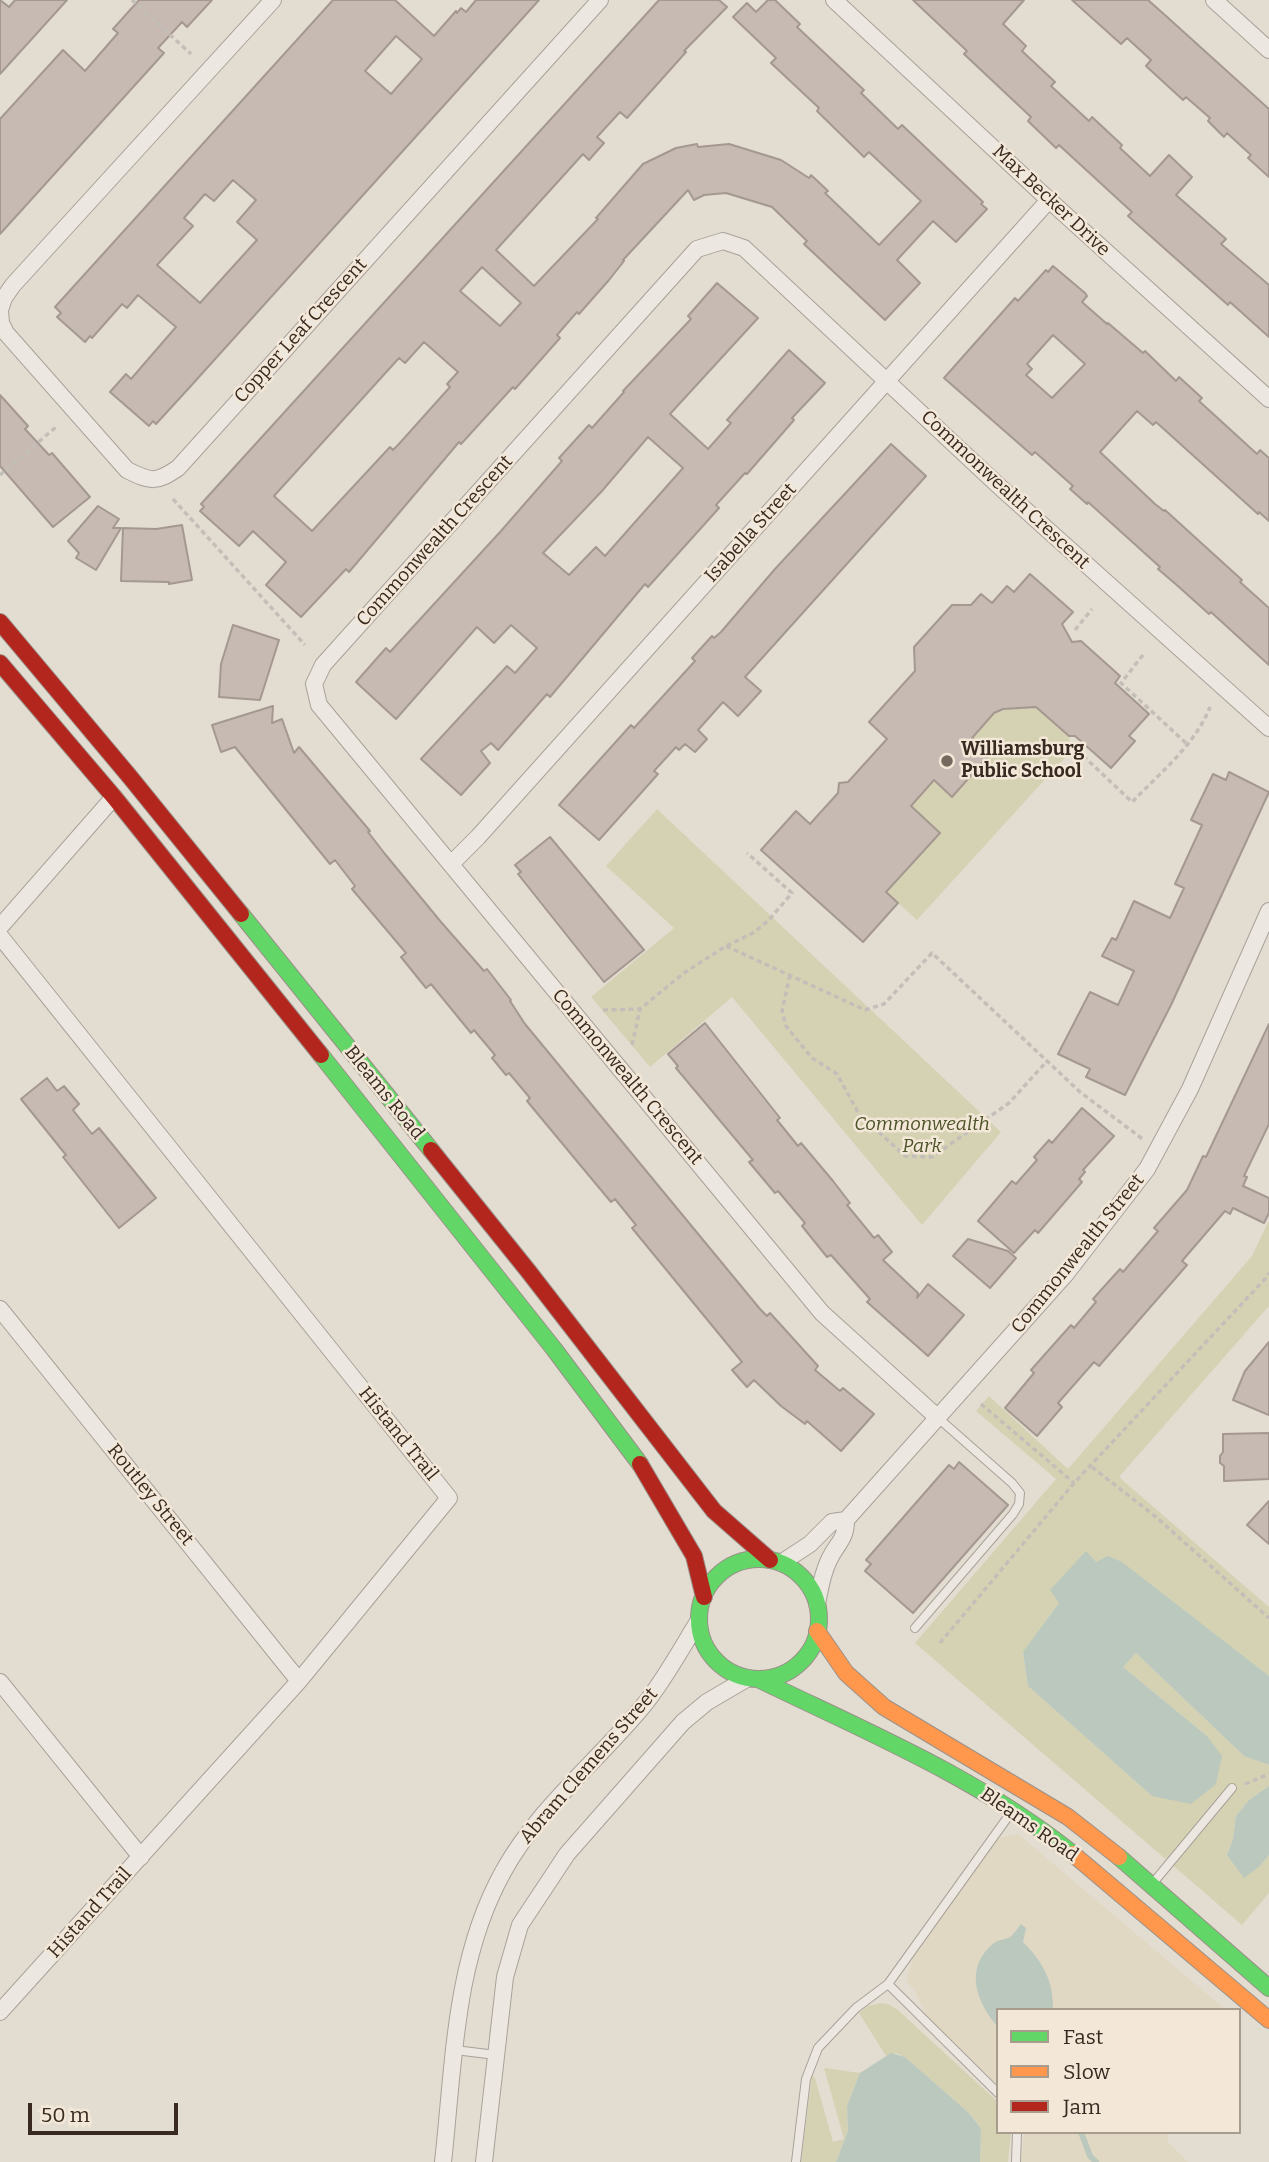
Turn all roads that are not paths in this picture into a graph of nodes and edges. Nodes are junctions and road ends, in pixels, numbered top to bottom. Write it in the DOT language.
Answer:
graph roads {
  1 [pos="273,0"];
  2 [pos="600,0"];
  3 [pos="834,0"];
  4 [pos="1213,0"];
  5 [pos="1269,50"];
  6 [pos="1049,200"];
  7 [pos="0,311"];
  8 [pos="888,381"];
  9 [pos="1269,399"];
  10 [pos="0,622"];
  11 [pos="0,663"];
  12 [pos="1269,728"];
  13 [pos="114,797"];
  14 [pos="451,864"];
  15 [pos="1269,911"];
  16 [pos="0,927"];
  17 [pos="0,936"];
  18 [pos="0,1309"];
  19 [pos="937,1417"];
  20 [pos="846,1520"];
  21 [pos="776,1562"];
  22 [pos="704,1597"];
  23 [pos="817,1604"];
  24 [pos="699,1620"];
  25 [pos="915,1628"];
  26 [pos="817,1631"];
  27 [pos="753,1679"];
  28 [pos="299,1681"];
  29 [pos="0,1682"];
  30 [pos="1232,1788"];
  31 [pos="1012,1811"];
  32 [pos="141,1857"];
  33 [pos="1152,1884"];
  34 [pos="888,1984"];
  35 [pos="1269,1988"];
  36 [pos="0,2012"];
  37 [pos="1269,2020"];
  38 [pos="455,2050"];
  39 [pos="496,2055"];
  40 [pos="996,2091"];
  41 [pos="1017,2134"];
  42 [pos="443,2162"];
  43 [pos="484,2162"];
  44 [pos="796,2162"];
  45 [pos="1016,2162"];
  1 -- 7 [label="street, Copper Leaf Crescent"];
  2 -- 7 [label="street, Copper Leaf Crescent"];
  3 -- 6 [label="street, Max Becker Drive"];
  4 -- 5 [label="street"];
  6 -- 8 [label="street, Isabella Street"];
  6 -- 9 [label="street, Max Becker Drive"];
  8 -- 12 [label="street, Commonwealth Crescent"];
  8 -- 14 [label="street, Isabella Street"];
  8 -- 14 [label="street, Commonwealth Crescent"];
  10 -- 21 [label="main road, Bleams Road"];
  11 -- 13 [label="main road, Bleams Road"];
  13 -- 16 [label="street"];
  13 -- 22 [label="main road, Bleams Road"];
  14 -- 19 [label="street, Commonwealth Crescent"];
  15 -- 19 [label="street, Commonwealth Street"];
  17 -- 28 [label="street, Histand Trail"];
  18 -- 28 [label="street, Routley Street"];
  19 -- 20 [label="street, Commonwealth Street"];
  19 -- 25 [label="lane"];
  20 -- 21 [label="street, Commonwealth Street"];
  20 -- 23 [label="street, Commonwealth Street"];
  21 -- 22 [label="main road"];
  21 -- 23 [label="main road"];
  22 -- 24 [label="main road"];
  23 -- 26 [label="main road"];
  24 -- 27 [label="main road"];
  24 -- 38 [label="street, Abram Clemens Street"];
  26 -- 27 [label="main road"];
  26 -- 33 [label="main road, Bleams Road"];
  27 -- 31 [label="main road, Bleams Road"];
  27 -- 39 [label="street"];
  28 -- 32 [label="street, Histand Trail"];
  29 -- 32 [label="street"];
  30 -- 33 [label="lane"];
  31 -- 34 [label="lane"];
  31 -- 37 [label="main road, Bleams Road"];
  32 -- 36 [label="street, Histand Trail"];
  33 -- 35 [label="main road, Bleams Road"];
  34 -- 40 [label="lane"];
  34 -- 44 [label="lane"];
  38 -- 39 [label="lane"];
  38 -- 42 [label="street, Abram Clemens Street"];
  39 -- 43 [label="street"];
  41 -- 45 [label="lane"];
}
